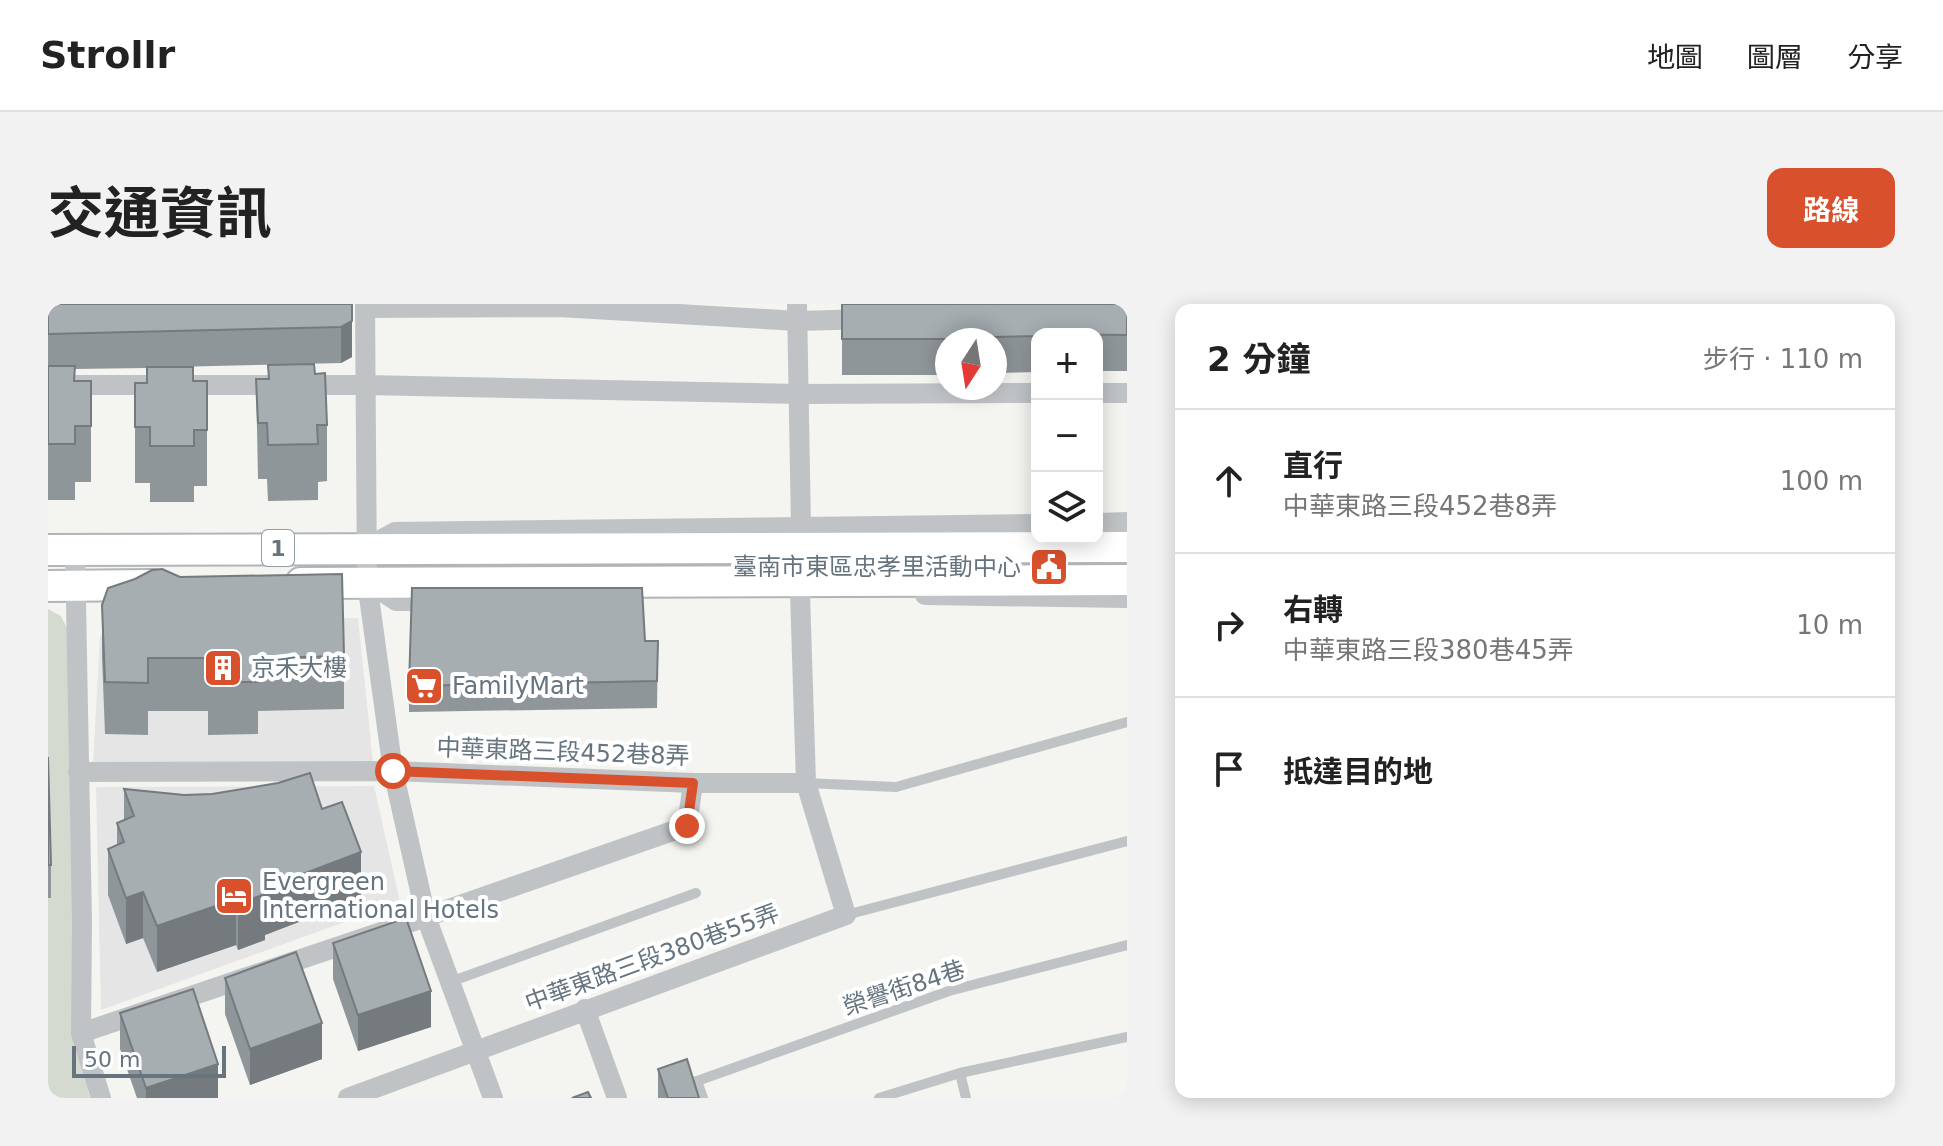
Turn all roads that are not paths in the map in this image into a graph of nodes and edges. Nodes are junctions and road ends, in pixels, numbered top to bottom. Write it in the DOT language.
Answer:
graph roads {
  1 [pos="365,306"];
  2 [pos="559,306"];
  3 [pos="797,312"];
  4 [pos="892,319"];
  5 [pos="48,385"];
  6 [pos="365,385"];
  7 [pos="1031,393"];
  8 [pos="1103,393"];
  9 [pos="1127,393"];
  10 [pos="799,394"];
  11 [pos="1127,522"];
  12 [pos="1103,523"];
  13 [pos="1031,524"];
  14 [pos="801,528"];
  15 [pos="1127,547"];
  16 [pos="366,548"];
  17 [pos="62,549"];
  18 [pos="1127,580"];
  19 [pos="367,582"];
  20 [pos="270,584"];
  21 [pos="177,585"];
  22 [pos="62,586"];
  23 [pos="800,593"];
  24 [pos="1127,598"];
  25 [pos="1127,722"];
  26 [pos="393,771"];
  27 [pos="78,772"];
  28 [pos="693,783"];
  29 [pos="806,783"];
  30 [pos="1127,841"];
  31 [pos="696,893"];
  32 [pos="846,915"];
  33 [pos="426,917"];
  34 [pos="1127,945"];
  35 [pos="450,982"];
  36 [pos="585,1009"];
  37 [pos="81,1033"];
  38 [pos="1127,1037"];
  39 [pos="476,1050"];
  40 [pos="960,1073"];
  41 [pos="697,1081"];
  42 [pos="668,1092"];
  43 [pos="101,1098"];
  44 [pos="348,1098"];
  45 [pos="493,1098"];
  46 [pos="617,1098"];
  47 [pos="703,1098"];
  48 [pos="879,1098"];
  49 [pos="966,1098"];
  1 -- 2 [label="street"];
  1 -- 6 [label="street"];
  2 -- 3 [label="street"];
  3 -- 4 [label="street"];
  3 -- 10 [label="street"];
  5 -- 6 [label="street"];
  6 -- 10 [label="street"];
  6 -- 16 [label="street"];
  7 -- 10 [label="street"];
  8 -- 9 [label="street"];
  10 -- 14 [label="street"];
  11 -- 12 [label="street"];
  13 -- 14 [label="street"];
  14 -- 16 [label="street"];
  15 -- 16 [label="main road, 1"];
  16 -- 17 [label="main road, 1"];
  16 -- 19 [label="street"];
  17 -- 22 [label="street"];
  18 -- 19 [label="main road, 1"];
  19 -- 20 [label="main road, 1"];
  19 -- 23 [label="street"];
  19 -- 26 [label="street"];
  21 -- 22 [label="main road"];
  22 -- 27 [label="street"];
  23 -- 24 [label="street"];
  23 -- 29 [label="street"];
  25 -- 29 [label="lane"];
  26 -- 27 [label="street, 中華東路三段452巷8弄"];
  26 -- 28 [label="street, 中華東路三段452巷8弄"];
  26 -- 33 [label="street"];
  27 -- 37 [label="street"];
  28 -- 29 [label="street, 中華東路三段452巷8弄"];
  28 -- 33 [label="street"];
  29 -- 32 [label="street"];
  30 -- 32 [label="lane"];
  31 -- 35 [label="lane"];
  32 -- 36 [label="street, 中華東路三段380巷55弄"];
  33 -- 35 [label="street"];
  33 -- 37 [label="street"];
  34 -- 41 [label="lane, 榮譽街84巷"];
  35 -- 39 [label="street"];
  36 -- 39 [label="street, 中華東路三段380巷55弄"];
  36 -- 46 [label="street"];
  37 -- 43 [label="street"];
  38 -- 40 [label="lane"];
  39 -- 44 [label="street, 中華東路三段380巷55弄"];
  39 -- 45 [label="street"];
  40 -- 48 [label="lane"];
  40 -- 49 [label="lane"];
  41 -- 42 [label="lane, 榮譽街84巷"];
  41 -- 47 [label="lane"];
}
